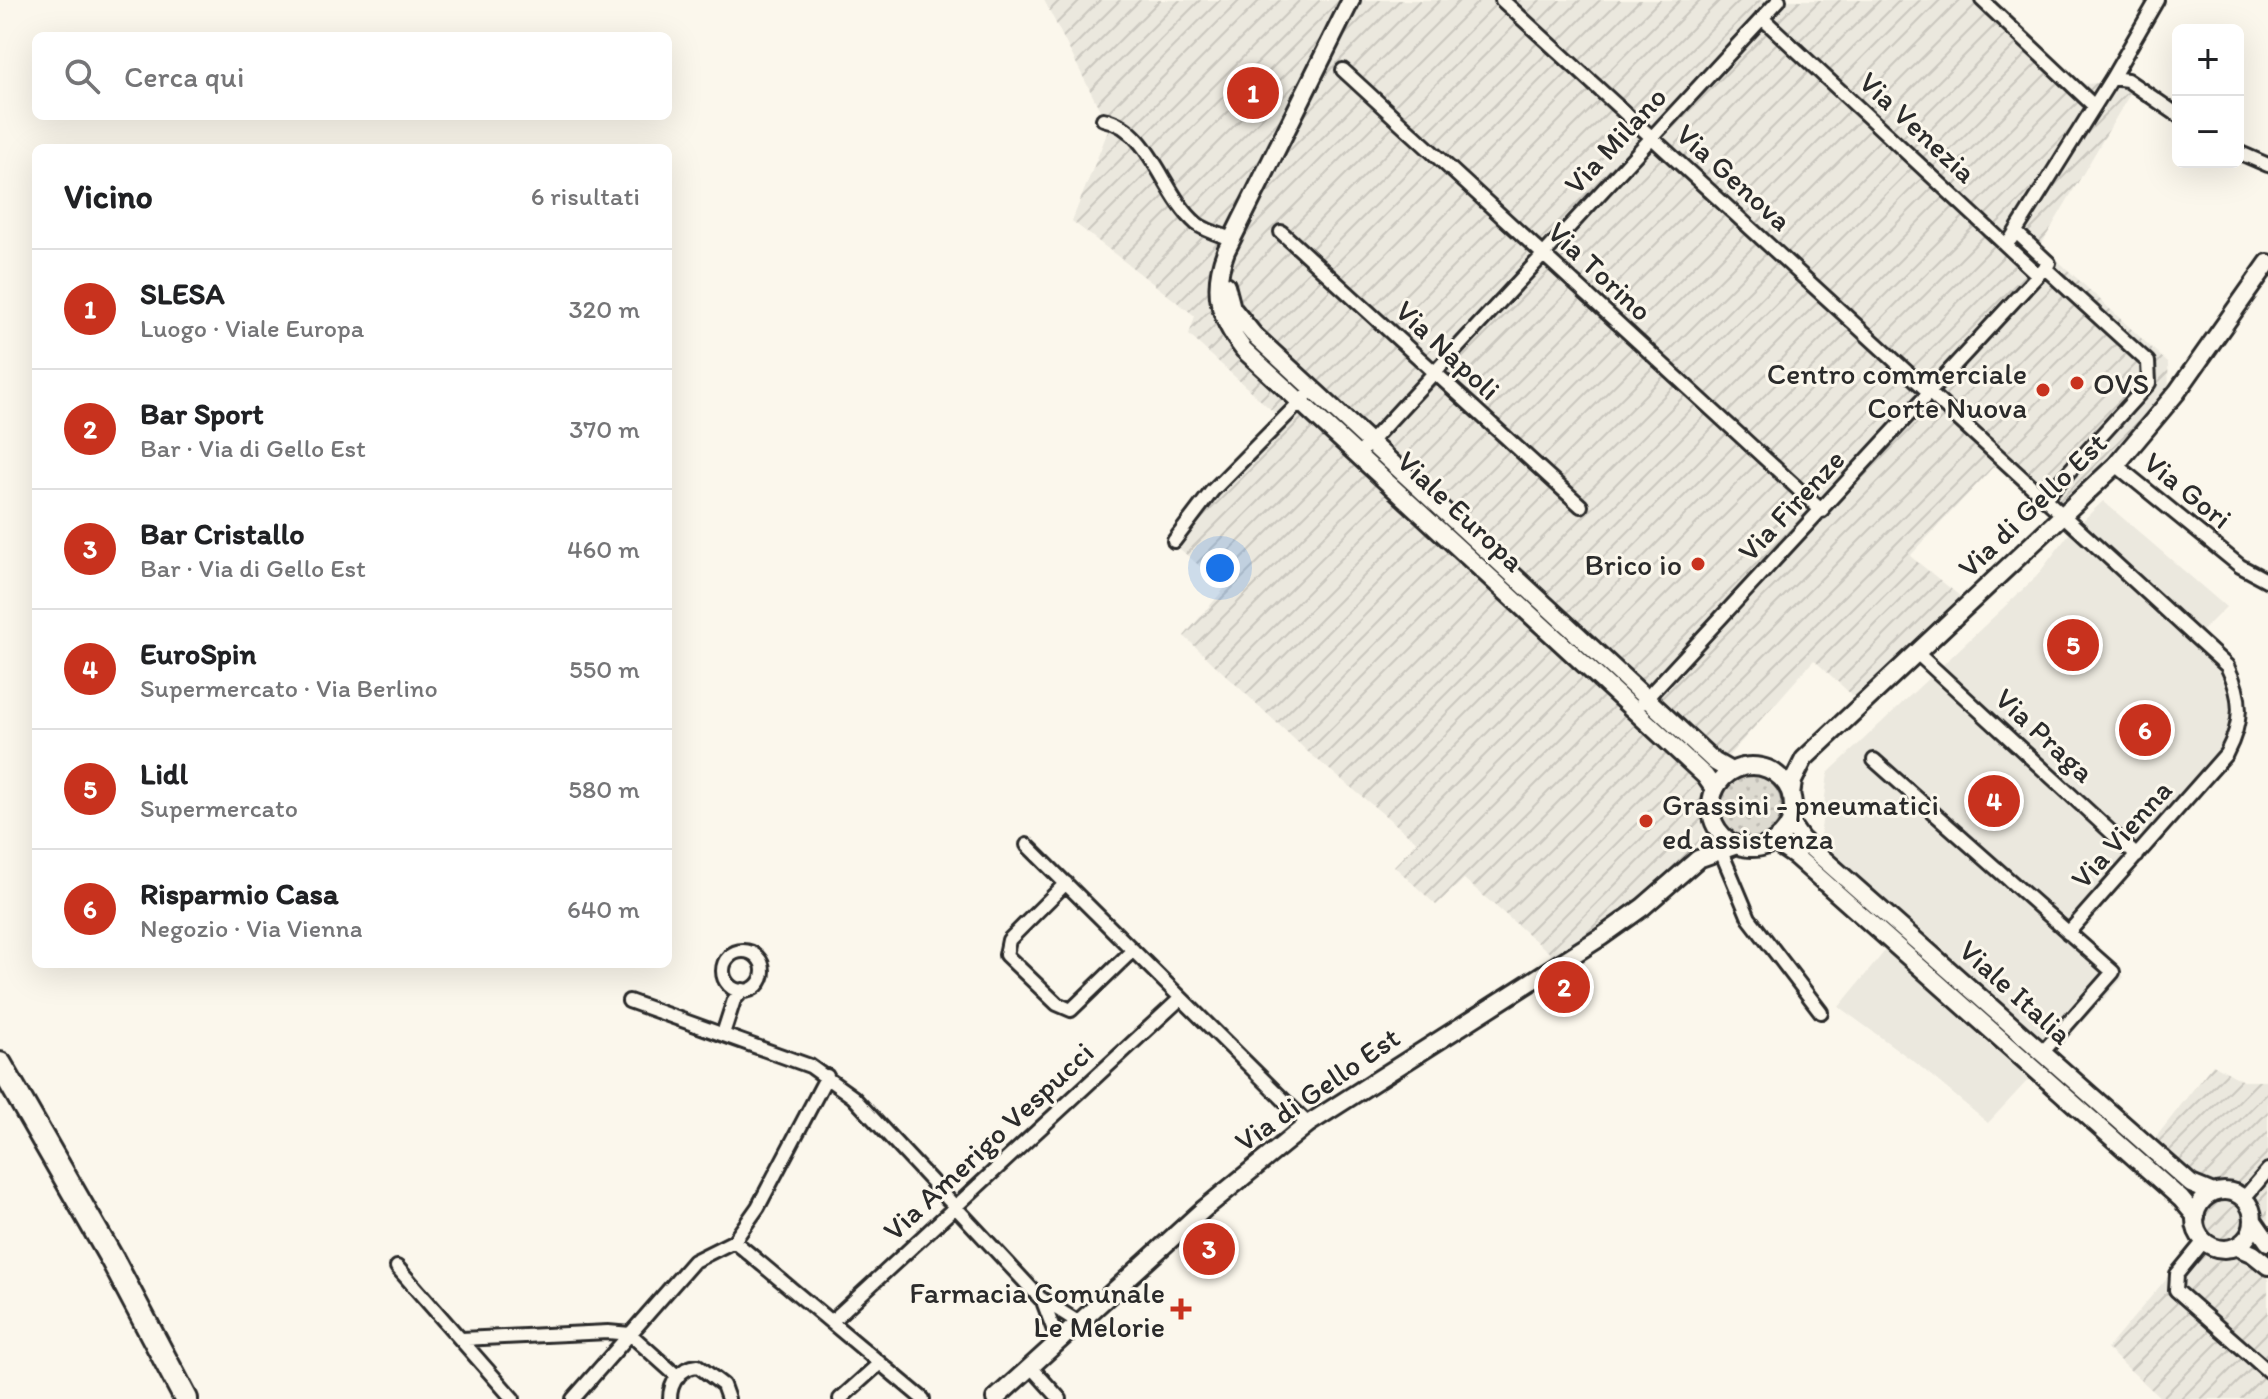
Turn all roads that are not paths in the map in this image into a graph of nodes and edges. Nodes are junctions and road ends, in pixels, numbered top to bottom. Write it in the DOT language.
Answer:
graph roads {
  1 [pos="1351,0"];
  2 [pos="1502,0"];
  3 [pos="1779,0"];
  4 [pos="1982,0"];
  5 [pos="2157,0"];
  6 [pos="1762,18"];
  7 [pos="1343,70"];
  8 [pos="2112,78"];
  9 [pos="2093,105"];
  10 [pos="2172,111"];
  11 [pos="1103,119"];
  12 [pos="1652,138"];
  13 [pos="2244,155"];
  14 [pos="2268,165"];
  15 [pos="1281,232"];
  16 [pos="2016,232"];
  17 [pos="2007,244"];
  18 [pos="1229,245"];
  19 [pos="1545,255"];
  20 [pos="2268,263"];
  21 [pos="2044,268"];
  22 [pos="1435,373"];
  23 [pos="1312,389"];
  24 [pos="1931,393"];
  25 [pos="1301,402"];
  26 [pos="1364,448"];
  27 [pos="2116,465"];
  28 [pos="2045,498"];
  29 [pos="1581,506"];
  30 [pos="1822,511"];
  31 [pos="2065,516"];
  32 [pos="1174,541"];
  33 [pos="2268,581"];
  34 [pos="1918,654"];
  35 [pos="1646,698"];
  36 [pos="1635,711"];
  37 [pos="1804,759"];
  38 [pos="1874,760"];
  39 [pos="1766,768"];
  40 [pos="1731,771"];
  41 [pos="1715,790"];
  42 [pos="1791,796"];
  43 [pos="1790,823"];
  44 [pos="1714,836"];
  45 [pos="1774,842"];
  46 [pos="1027,845"];
  47 [pos="1737,845"];
  48 [pos="2137,856"];
  49 [pos="1066,883"];
  50 [pos="2068,933"];
  51 [pos="1133,950"];
  52 [pos="736,992"];
  53 [pos="1181,998"];
  54 [pos="629,1001"];
  55 [pos="1821,1012"];
  56 [pos="723,1034"];
  57 [pos="2042,1053"];
  58 [pos="0,1064"];
  59 [pos="827,1076"];
  60 [pos="0,1089"];
  61 [pos="1308,1124"];
  62 [pos="2268,1170"];
  63 [pos="2213,1193"];
  64 [pos="2244,1198"];
  65 [pos="955,1207"];
  66 [pos="2196,1217"];
  67 [pos="2254,1222"];
  68 [pos="734,1241"];
  69 [pos="2204,1241"];
  70 [pos="2268,1242"];
  71 [pos="2237,1247"];
  72 [pos="2268,1266"];
  73 [pos="397,1267"];
  74 [pos="1040,1298"];
  75 [pos="831,1322"];
  76 [pos="1078,1322"];
  77 [pos="630,1334"];
  78 [pos="462,1339"];
  79 [pos="1058,1341"];
  80 [pos="880,1363"];
  81 [pos="1030,1366"];
  82 [pos="2268,1371"];
  83 [pos="678,1377"];
  84 [pos="172,1399"];
  85 [pos="186,1399"];
  86 [pos="513,1399"];
  87 [pos="573,1399"];
  88 [pos="670,1399"];
  89 [pos="728,1399"];
  90 [pos="840,1399"];
  91 [pos="923,1399"];
  92 [pos="995,1399"];
  93 [pos="1060,1399"];
  1 -- 18 [label="street, Viale Europa"];
  2 -- 12 [label="street, Via Genova"];
  3 -- 6 [label="street, Via Milano"];
  4 -- 9 [label="street"];
  5 -- 8 [label="street"];
  6 -- 12 [label="street, Via Milano"];
  6 -- 17 [label="street, Via Venezia"];
  7 -- 19 [label="street, Via Torino"];
  8 -- 9 [label="street"];
  8 -- 10 [label="street"];
  9 -- 16 [label="street"];
  11 -- 18 [label="street"];
  12 -- 19 [label="street, Via Milano"];
  12 -- 24 [label="street, Via Genova"];
  13 -- 14 [label="street"];
  15 -- 22 [label="street, Via Napoli"];
  16 -- 17 [label="street"];
  16 -- 21 [label="street, Via Venezia"];
  17 -- 21 [label="street, Via Venezia"];
  18 -- 23 [label="street, Viale Europa"];
  18 -- 25 [label="street, Viale Europa"];
  19 -- 22 [label="street, Via Milano"];
  19 -- 30 [label="street, Via Torino"];
  20 -- 27 [label="street, Via di Gello Est"];
  21 -- 24 [label="street, Via Firenze"];
  21 -- 28 [label="street, Via Venezia"];
  22 -- 26 [label="street, Via Milano"];
  22 -- 29 [label="street, Via Napoli"];
  23 -- 25 [label="street"];
  23 -- 26 [label="street, Viale Europa"];
  24 -- 28 [label="street, Via Genova"];
  24 -- 30 [label="street, Via Firenze"];
  25 -- 26 [label="street, Viale Europa"];
  25 -- 32 [label="street"];
  26 -- 35 [label="street, Viale Europa"];
  26 -- 36 [label="street, Viale Europa"];
  27 -- 31 [label="street, Via di Gello Est"];
  27 -- 33 [label="street, Via Gori"];
  28 -- 31 [label="street, Via Vienna"];
  30 -- 35 [label="street, Via Firenze"];
  31 -- 34 [label="street, Via di Gello Est"];
  31 -- 48 [label="street, Via Vienna"];
  34 -- 37 [label="street, Via di Gello Est"];
  34 -- 48 [label="street, Via Praga"];
  35 -- 36 [label="street, Via Firenze"];
  35 -- 40 [label="street, Viale Europa"];
  36 -- 41 [label="street, Viale Europa"];
  37 -- 39 [label="street, Via di Gello Est"];
  37 -- 42 [label="street, Via di Gello Est"];
  38 -- 50 [label="street"];
  39 -- 40 [label="street"];
  39 -- 42 [label="street"];
  40 -- 41 [label="street"];
  41 -- 44 [label="street"];
  42 -- 43 [label="street"];
  43 -- 45 [label="street"];
  43 -- 57 [label="street, Viale Italia"];
  44 -- 47 [label="street"];
  44 -- 47 [label="street"];
  44 -- 55 [label="street"];
  44 -- 61 [label="street, Via di Gello Est"];
  45 -- 47 [label="street"];
  45 -- 66 [label="street, Viale Italia"];
  46 -- 49 [label="street"];
  48 -- 50 [label="street, Via Vienna"];
  49 -- 51 [label="street"];
  49 -- 51 [label="street"];
  50 -- 57 [label="street"];
  51 -- 53 [label="street"];
  52 -- 56 [label="street"];
  53 -- 61 [label="street"];
  53 -- 65 [label="street, Via Amerigo Vespucci"];
  54 -- 56 [label="street"];
  56 -- 59 [label="street"];
  57 -- 63 [label="street, Viale Italia"];
  58 -- 85 [label="highway"];
  59 -- 65 [label="street"];
  59 -- 68 [label="street"];
  60 -- 84 [label="highway"];
  61 -- 76 [label="street, Via di Gello Est"];
  62 -- 64 [label="street"];
  63 -- 64 [label="street"];
  63 -- 66 [label="street"];
  64 -- 67 [label="street"];
  65 -- 74 [label="street"];
  65 -- 75 [label="street, Via Amerigo Vespucci"];
  66 -- 69 [label="street"];
  67 -- 70 [label="street"];
  67 -- 71 [label="street"];
  68 -- 75 [label="street"];
  68 -- 77 [label="street"];
  69 -- 71 [label="street"];
  69 -- 82 [label="street"];
  71 -- 72 [label="street"];
  73 -- 78 [label="street"];
  74 -- 76 [label="street"];
  74 -- 79 [label="street"];
  75 -- 80 [label="street"];
  76 -- 79 [label="street, Via di Gello Est"];
  77 -- 78 [label="street"];
  77 -- 83 [label="street"];
  77 -- 87 [label="street"];
  78 -- 86 [label="street"];
  79 -- 81 [label="street, Via di Gello Est"];
  80 -- 90 [label="street"];
  80 -- 91 [label="street"];
  81 -- 92 [label="street, Via di Gello Est"];
  81 -- 93 [label="street"];
  83 -- 88 [label="street"];
  83 -- 89 [label="street"];
}
